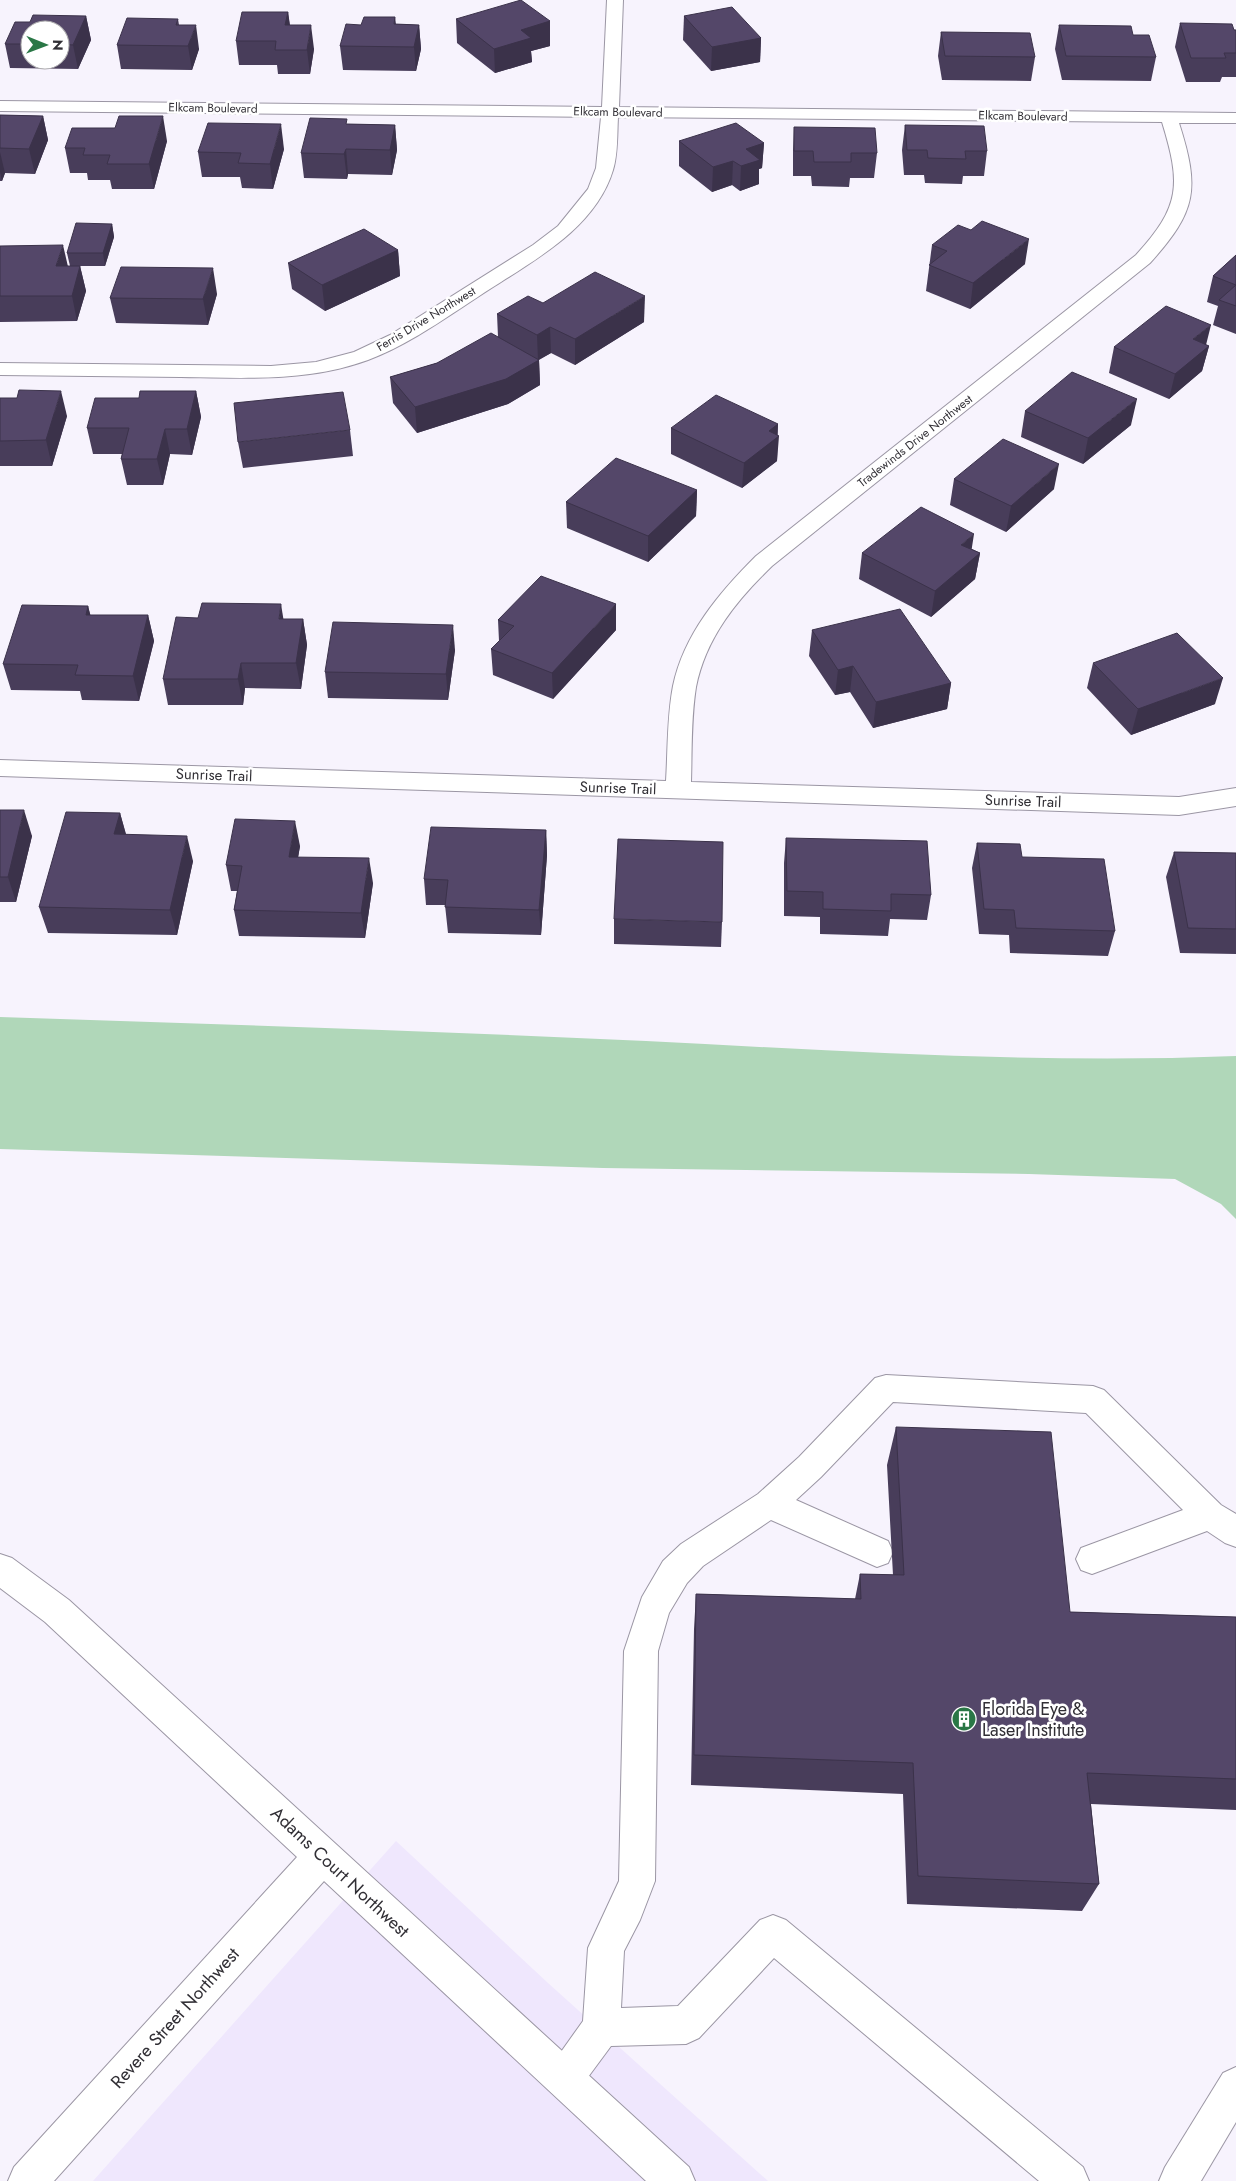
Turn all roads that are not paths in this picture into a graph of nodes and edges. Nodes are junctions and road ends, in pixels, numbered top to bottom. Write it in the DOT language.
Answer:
graph roads {
  1 [pos="616,0"];
  2 [pos="0,106"];
  3 [pos="610,112"];
  4 [pos="1170,117"];
  5 [pos="1236,118"];
  6 [pos="0,369"];
  7 [pos="0,768"];
  8 [pos="678,790"];
  9 [pos="1236,797"];
  10 [pos="769,1504"];
  11 [pos="1210,1515"];
  12 [pos="1236,1532"];
  13 [pos="877,1552"];
  14 [pos="1092,1559"];
  15 [pos="0,1569"];
  16 [pos="322,1856"];
  17 [pos="601,2027"];
  18 [pos="564,2079"];
  19 [pos="1236,2086"];
  20 [pos="28,2181"];
  21 [pos="674,2181"];
  22 [pos="1069,2181"];
  23 [pos="1179,2181"];
  1 -- 3 [label="street, Ferris Drive Northwest"];
  2 -- 3 [label="street, Elkcam Boulevard"];
  3 -- 4 [label="street, Elkcam Boulevard"];
  3 -- 6 [label="street, Ferris Drive Northwest"];
  4 -- 5 [label="street, Elkcam Boulevard"];
  4 -- 8 [label="street, Tradewinds Drive Northwest"];
  7 -- 8 [label="street, Sunrise Trail"];
  8 -- 9 [label="street, Sunrise Trail"];
  10 -- 11 [label="street"];
  10 -- 13 [label="street"];
  10 -- 17 [label="street"];
  11 -- 12 [label="street"];
  11 -- 14 [label="street"];
  15 -- 16 [label="street, Adams Court Northwest"];
  16 -- 18 [label="street, Adams Court Northwest"];
  16 -- 20 [label="street, Revere Street Northwest"];
  17 -- 18 [label="street"];
  17 -- 22 [label="street"];
  18 -- 21 [label="street, Adams Court Northwest"];
  19 -- 23 [label="street"];
}
